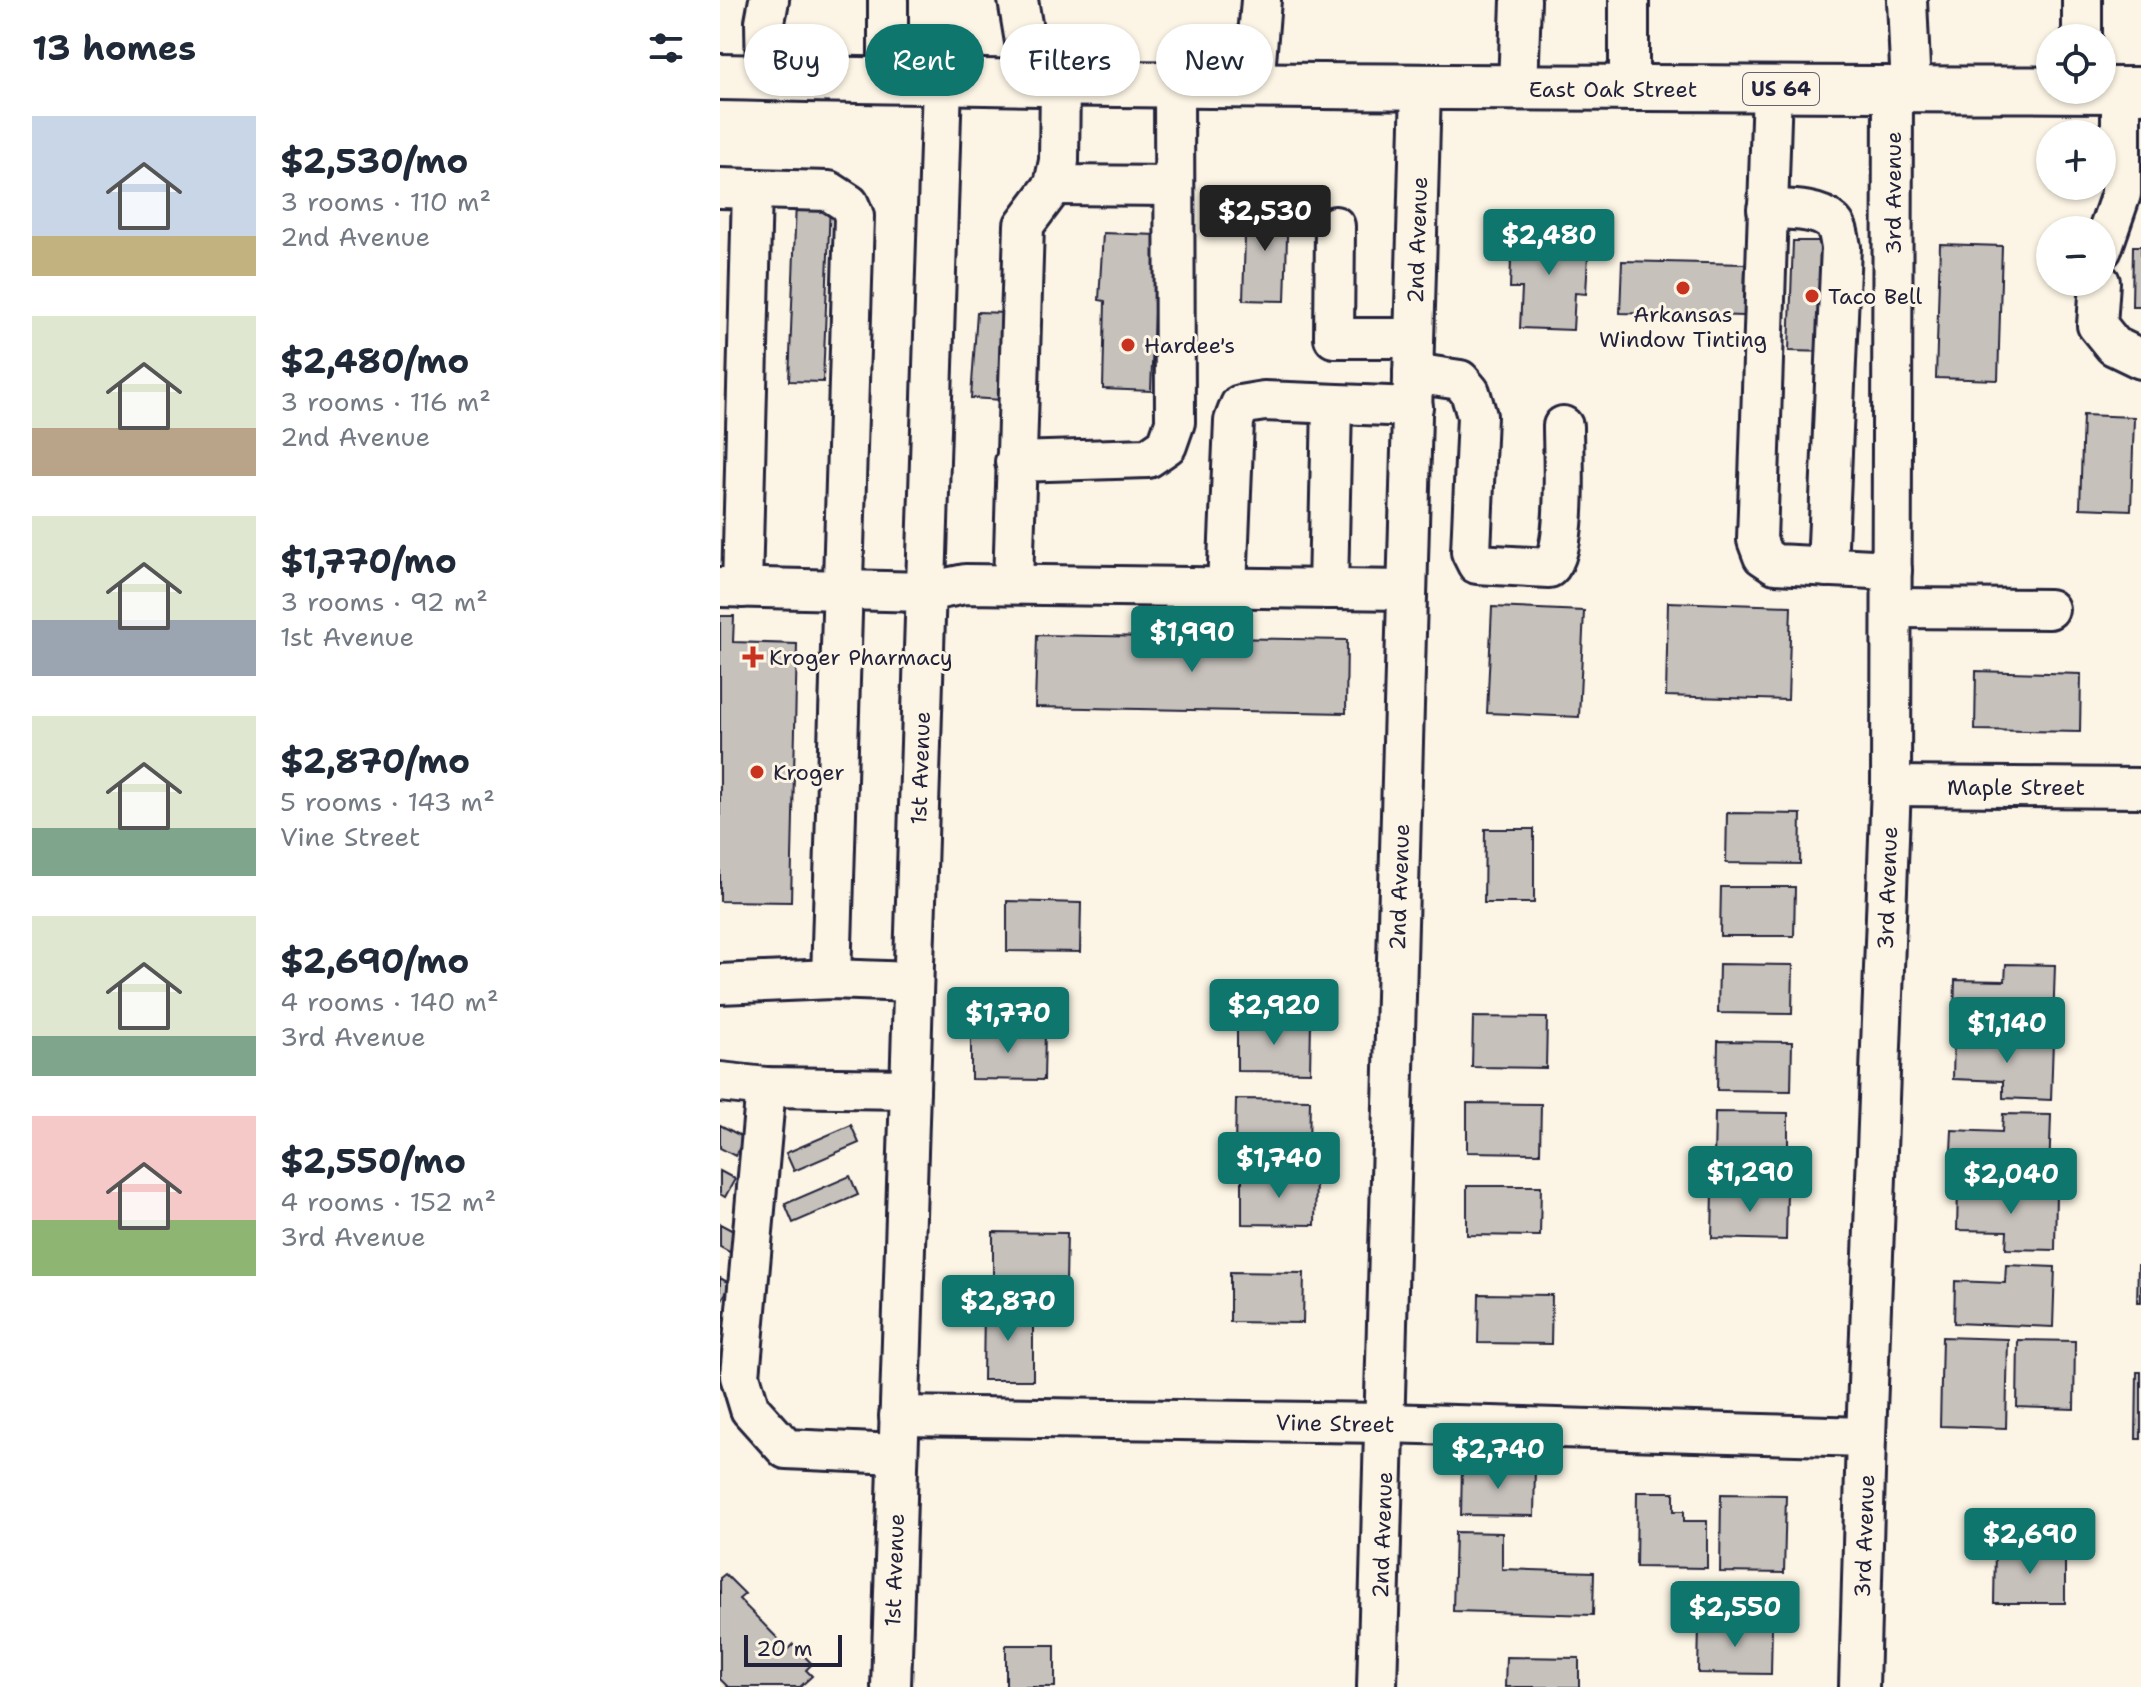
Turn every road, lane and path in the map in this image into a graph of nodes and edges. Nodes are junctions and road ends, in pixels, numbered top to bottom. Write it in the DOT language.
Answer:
graph roads {
  1 [pos="769,0"];
  2 [pos="888,0"];
  3 [pos="1018,0"];
  4 [pos="1261,0"];
  5 [pos="1521,0"];
  6 [pos="1629,0"];
  7 [pos="1907,0"];
  8 [pos="2082,0"];
  9 [pos="765,24"];
  10 [pos="888,24"];
  11 [pos="1026,24"];
  12 [pos="1259,24"];
  13 [pos="2082,24"];
  14 [pos="720,77"];
  15 [pos="744,78"];
  16 [pos="1273,86"];
  17 [pos="1421,88"];
  18 [pos="1518,88"];
  19 [pos="1629,89"];
  20 [pos="1772,89"];
  21 [pos="1902,90"];
  22 [pos="2036,90"];
  23 [pos="942,96"];
  24 [pos="1048,96"];
  25 [pos="1174,96"];
  26 [pos="2109,104"];
  27 [pos="1054,185"];
  28 [pos="1174,186"];
  29 [pos="736,188"];
  30 [pos="1767,209"];
  31 [pos="2113,216"];
  32 [pos="1335,226"];
  33 [pos="2099,296"];
  34 [pos="2141,359"];
  35 [pos="1413,373"];
  36 [pos="1332,404"];
  37 [pos="1563,426"];
  38 [pos="1015,462"];
  39 [pos="1827,567"];
  40 [pos="1892,570"];
  41 [pos="1013,584"];
  42 [pos="1227,587"];
  43 [pos="731,588"];
  44 [pos="1328,589"];
  45 [pos="841,590"];
  46 [pos="1407,590"];
  47 [pos="926,592"];
  48 [pos="1892,608"];
  49 [pos="2049,609"];
  50 [pos="1891,786"];
  51 [pos="2141,788"];
  52 [pos="831,979"];
  53 [pos="913,982"];
  54 [pos="720,984"];
  55 [pos="720,1082"];
  56 [pos="766,1087"];
  57 [pos="910,1089"];
  58 [pos="899,1416"];
  59 [pos="1385,1423"];
  60 [pos="1866,1437"];
  61 [pos="898,1454"];
  62 [pos="891,1687"];
  63 [pos="1377,1687"];
  64 [pos="1859,1687"];
  1 -- 9 [label="street"];
  2 -- 10 [label="street"];
  3 -- 11 [label="street"];
  4 -- 12 [label="street"];
  5 -- 18 [label="street"];
  6 -- 19 [label="street"];
  7 -- 21 [label="street, 3rd Avenue"];
  8 -- 13 [label="street"];
  14 -- 15 [label="highway, US 64"];
  16 -- 17 [label="highway, East Oak Street / US 64"];
  17 -- 18 [label="highway, East Oak Street / US 64"];
  17 -- 35 [label="street, 2nd Avenue"];
  18 -- 19 [label="highway, East Oak Street / US 64"];
  19 -- 20 [label="highway, East Oak Street / US 64"];
  20 -- 21 [label="highway, East Oak Street / US 64"];
  20 -- 30 [label="street"];
  21 -- 22 [label="highway, East Oak Street / US 64"];
  21 -- 40 [label="street, 3rd Avenue"];
  23 -- 47 [label="street, 1st Avenue"];
  24 -- 27 [label="street"];
  25 -- 28 [label="street"];
  26 -- 31 [label="street"];
  27 -- 28 [label="street"];
  27 -- 38 [label="street"];
  28 -- 38 [label="street"];
  29 -- 43 [label="street"];
  29 -- 45 [label="street"];
  30 -- 39 [label="street"];
  30 -- 39 [label="street"];
  32 -- 35 [label="street"];
  33 -- 34 [label="street"];
  35 -- 36 [label="street"];
  35 -- 37 [label="street"];
  35 -- 46 [label="street, 2nd Avenue"];
  36 -- 42 [label="street"];
  36 -- 44 [label="street"];
  38 -- 41 [label="street"];
  39 -- 40 [label="street"];
  40 -- 48 [label="street, 3rd Avenue"];
  41 -- 42 [label="street"];
  41 -- 47 [label="street"];
  42 -- 44 [label="street"];
  43 -- 45 [label="street"];
  44 -- 46 [label="street"];
  45 -- 47 [label="street"];
  45 -- 52 [label="street"];
  46 -- 59 [label="street, 2nd Avenue"];
  47 -- 53 [label="street, 1st Avenue"];
  48 -- 49 [label="street"];
  48 -- 50 [label="street, 3rd Avenue"];
  50 -- 51 [label="street, Maple Street"];
  50 -- 60 [label="street, 3rd Avenue"];
  52 -- 53 [label="street"];
  52 -- 54 [label="street"];
  53 -- 57 [label="street, 1st Avenue"];
  55 -- 56 [label="street"];
  56 -- 57 [label="street"];
  56 -- 61 [label="street"];
  57 -- 58 [label="street, 1st Avenue"];
  58 -- 59 [label="street, Vine Street"];
  58 -- 61 [label="street, 1st Avenue"];
  59 -- 60 [label="street, Vine Street"];
  59 -- 63 [label="street, 2nd Avenue"];
  60 -- 64 [label="street, 3rd Avenue"];
  61 -- 62 [label="street, 1st Avenue"];
}
